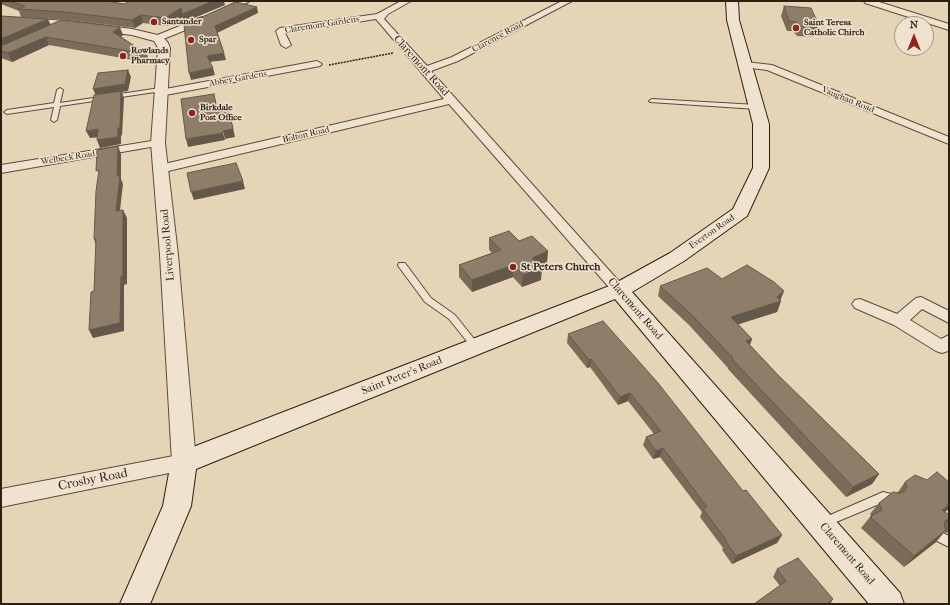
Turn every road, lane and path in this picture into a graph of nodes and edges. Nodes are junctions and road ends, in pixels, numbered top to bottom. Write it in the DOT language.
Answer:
graph roads {
  1 [pos="246,1"];
  2 [pos="407,1"];
  3 [pos="568,1"];
  4 [pos="732,1"];
  5 [pos="868,1"];
  6 [pos="881,3"];
  7 [pos="380,16"];
  8 [pos="1,20"];
  9 [pos="949,27"];
  10 [pos="158,38"];
  11 [pos="286,45"];
  12 [pos="407,50"];
  13 [pos="317,64"];
  14 [pos="746,65"];
  15 [pos="425,70"];
  16 [pos="60,90"];
  17 [pos="160,92"];
  18 [pos="452,100"];
  19 [pos="652,100"];
  20 [pos="57,105"];
  21 [pos="757,108"];
  22 [pos="7,112"];
  23 [pos="54,120"];
  24 [pos="949,141"];
  25 [pos="158,143"];
  26 [pos="1,169"];
  27 [pos="160,169"];
  28 [pos="402,265"];
  29 [pos="619,290"];
  30 [pos="860,304"];
  31 [pos="949,318"];
  32 [pos="899,321"];
  33 [pos="949,341"];
  34 [pos="476,347"];
  35 [pos="184,462"];
  36 [pos="1,498"];
  37 [pos="892,498"];
  38 [pos="820,524"];
  39 [pos="135,604"];
  40 [pos="890,604"];
  1 -- 10 [label="street"];
  2 -- 7 [label="street"];
  3 -- 15 [label="street, Clarence Road"];
  4 -- 14 [label="main road, Everton Road"];
  5 -- 6 [label="street"];
  6 -- 9 [label="street"];
  7 -- 11 [label="street, Claremont Gardens"];
  7 -- 12 [label="street, Claremont Road"];
  8 -- 10 [label="street"];
  10 -- 17 [label="street, Liverpool Road"];
  12 -- 13 [label="path"];
  12 -- 15 [label="street, Claremont Road"];
  13 -- 17 [label="street, Abbey Gardens"];
  14 -- 21 [label="main road, Everton Road"];
  14 -- 24 [label="street, Vaughan Road"];
  15 -- 18 [label="street, Claremont Road"];
  16 -- 20 [label="lane"];
  17 -- 20 [label="lane"];
  17 -- 25 [label="street, Liverpool Road"];
  18 -- 27 [label="street, Bolton Road"];
  18 -- 29 [label="street, Claremont Road"];
  19 -- 21 [label="lane"];
  20 -- 22 [label="lane"];
  20 -- 23 [label="lane"];
  21 -- 29 [label="main road, Everton Road"];
  25 -- 26 [label="street, Welbeck Road"];
  25 -- 27 [label="street, Liverpool Road"];
  27 -- 35 [label="street, Liverpool Road"];
  28 -- 34 [label="lane"];
  29 -- 34 [label="main road, Saint Peter's Road"];
  29 -- 38 [label="main road, Claremont Road"];
  30 -- 32 [label="street"];
  31 -- 32 [label="street"];
  32 -- 33 [label="street"];
  34 -- 35 [label="main road, Saint Peter's Road"];
  35 -- 36 [label="street, Crosby Road"];
  35 -- 39 [label="main road, Liverpool Road"];
  37 -- 38 [label="lane"];
  38 -- 40 [label="main road, Claremont Road"];
}
